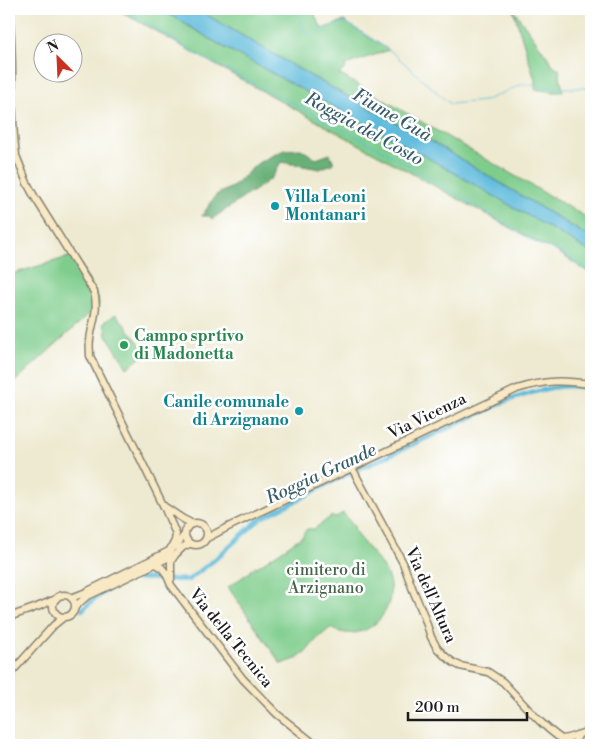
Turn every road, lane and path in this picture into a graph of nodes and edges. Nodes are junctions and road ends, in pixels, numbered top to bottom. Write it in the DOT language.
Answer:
graph roads {
  1 [pos="9,16"];
  2 [pos="11,125"];
  3 [pos="9,135"];
  4 [pos="9,142"];
  5 [pos="15,147"];
  6 [pos="17,158"];
  7 [pos="591,384"];
  8 [pos="352,468"];
  9 [pos="164,507"];
  10 [pos="193,524"];
  11 [pos="228,527"];
  12 [pos="205,528"];
  13 [pos="185,532"];
  14 [pos="207,538"];
  15 [pos="189,544"];
  16 [pos="172,553"];
  17 [pos="156,564"];
  18 [pos="171,585"];
  19 [pos="57,598"];
  20 [pos="71,598"];
  21 [pos="75,606"];
  22 [pos="37,607"];
  23 [pos="56,612"];
  24 [pos="9,617"];
  25 [pos="64,617"];
  26 [pos="54,625"];
  27 [pos="9,675"];
  28 [pos="591,732"];
  29 [pos="578,736"];
  30 [pos="560,739"];
  31 [pos="316,745"];
  32 [pos="571,745"];
  33 [pos="576,745"];
  1 -- 2 [label="main road"];
  2 -- 5 [label="main road"];
  3 -- 5 [label="main road"];
  4 -- 6 [label="main road"];
  5 -- 6 [label="main road"];
  6 -- 9 [label="main road, Via della Tecnica"];
  7 -- 8 [label="main road, Via Vicenza"];
  8 -- 11 [label="main road, Via Vicenza"];
  8 -- 30 [label="main road, Via dell'Altura"];
  9 -- 10 [label="main road"];
  9 -- 13 [label="main road"];
  9 -- 16 [label="main road, Via della Tecnica"];
  10 -- 12 [label="main road, Via Vicenza"];
  10 -- 13 [label="main road, Via Vicenza"];
  11 -- 12 [label="main road, Via Vicenza"];
  11 -- 14 [label="main road, Via Vicenza"];
  12 -- 14 [label="main road"];
  13 -- 15 [label="main road"];
  13 -- 16 [label="main road, Via Vicenza"];
  14 -- 15 [label="main road, Via Vicenza"];
  15 -- 16 [label="main road, Via Vicenza"];
  16 -- 17 [label="main road, Via Vicenza"];
  16 -- 18 [label="main road, Via della Tecnica"];
  16 -- 20 [label="main road, Via Vicenza"];
  17 -- 18 [label="main road, Via della Tecnica"];
  17 -- 21 [label="main road, Via Vicenza"];
  18 -- 31 [label="main road, Via della Tecnica"];
  19 -- 20 [label="main road, Via Vicenza"];
  19 -- 22 [label="main road, Via Vicenza"];
  19 -- 23 [label="main road"];
  20 -- 21 [label="main road"];
  21 -- 25 [label="main road, Via Vicenza"];
  22 -- 23 [label="main road"];
  22 -- 24 [label="main road, Via Vicenza"];
  23 -- 25 [label="main road"];
  23 -- 26 [label="main road"];
  25 -- 26 [label="main road, Via Vicenza"];
  26 -- 27 [label="main road, Via Vicenza"];
  28 -- 29 [label="main road"];
  29 -- 30 [label="main road"];
  29 -- 33 [label="main road"];
  30 -- 32 [label="main road, Via dell'Altura"];
}
